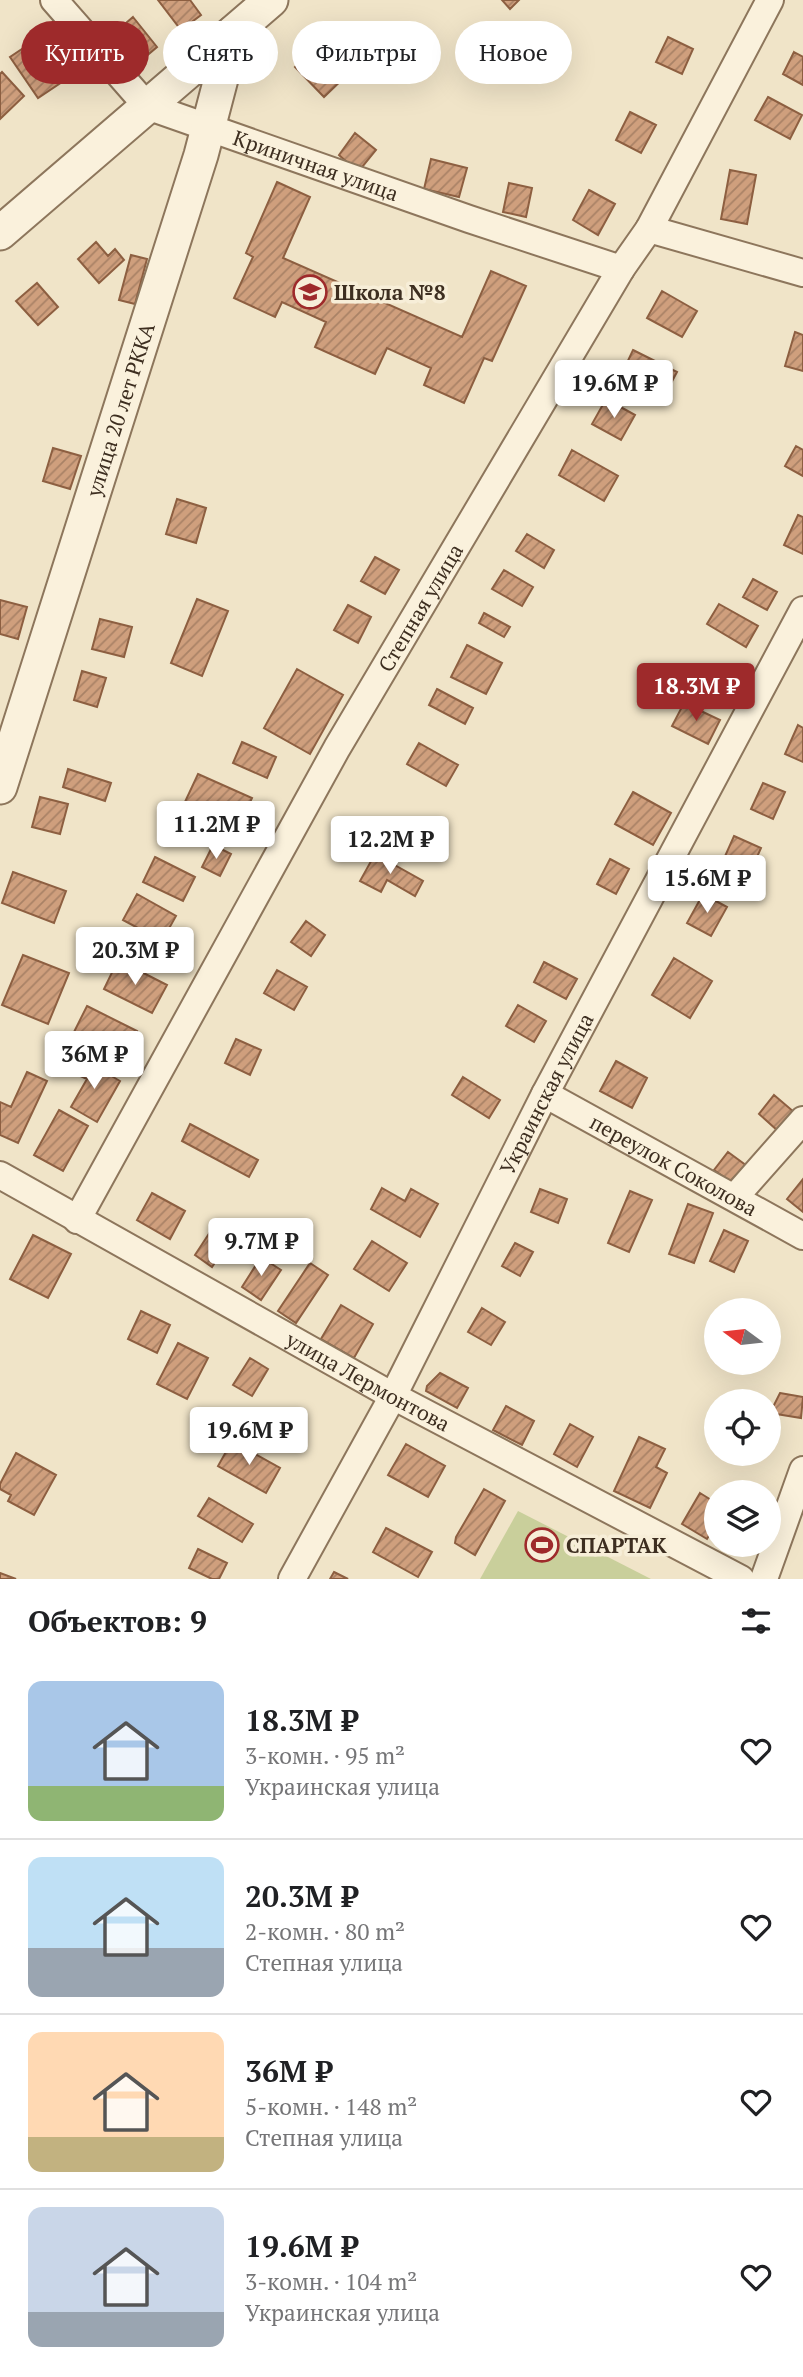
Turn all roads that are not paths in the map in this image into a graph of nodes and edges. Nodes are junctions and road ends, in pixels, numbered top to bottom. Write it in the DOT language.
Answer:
graph roads {
  1 [pos="54,0"];
  2 [pos="271,0"];
  3 [pos="770,0"];
  4 [pos="247,21"];
  5 [pos="173,84"];
  6 [pos="220,84"];
  7 [pos="147,106"];
  8 [pos="209,128"];
  9 [pos="649,229"];
  10 [pos="0,233"];
  11 [pos="621,269"];
  12 [pos="803,273"];
  13 [pos="803,610"];
  14 [pos="0,786"];
  15 [pos="545,1094"];
  16 [pos="803,1120"];
  17 [pos="0,1175"];
  18 [pos="735,1197"];
  19 [pos="77,1220"];
  20 [pos="803,1236"];
  21 [pos="393,1395"];
  22 [pos="803,1470"];
  23 [pos="292,1579"];
  24 [pos="741,1579"];
  25 [pos="764,1579"];
  1 -- 7 [label="street, Криничная улица"];
  2 -- 4 [label="street"];
  3 -- 9 [label="street, Степная улица"];
  5 -- 7 [label="street"];
  6 -- 8 [label="street, улица 20 лет РККА"];
  7 -- 8 [label="street, Криничная улица"];
  7 -- 10 [label="street"];
  8 -- 11 [label="street, Криничная улица"];
  8 -- 14 [label="street, улица 20 лет РККА"];
  9 -- 11 [label="street, Степная улица"];
  9 -- 12 [label="street"];
  11 -- 19 [label="street, Степная улица"];
  13 -- 15 [label="street, Украинская улица"];
  15 -- 18 [label="street, переулок Соколова"];
  15 -- 21 [label="street, Украинская улица"];
  16 -- 18 [label="street"];
  17 -- 19 [label="street, улица Лермонтова"];
  18 -- 20 [label="street, переулок Соколова"];
  19 -- 21 [label="street, улица Лермонтова"];
  21 -- 23 [label="street, Украинская улица"];
  21 -- 24 [label="street, улица Лермонтова"];
  22 -- 25 [label="street"];
}
